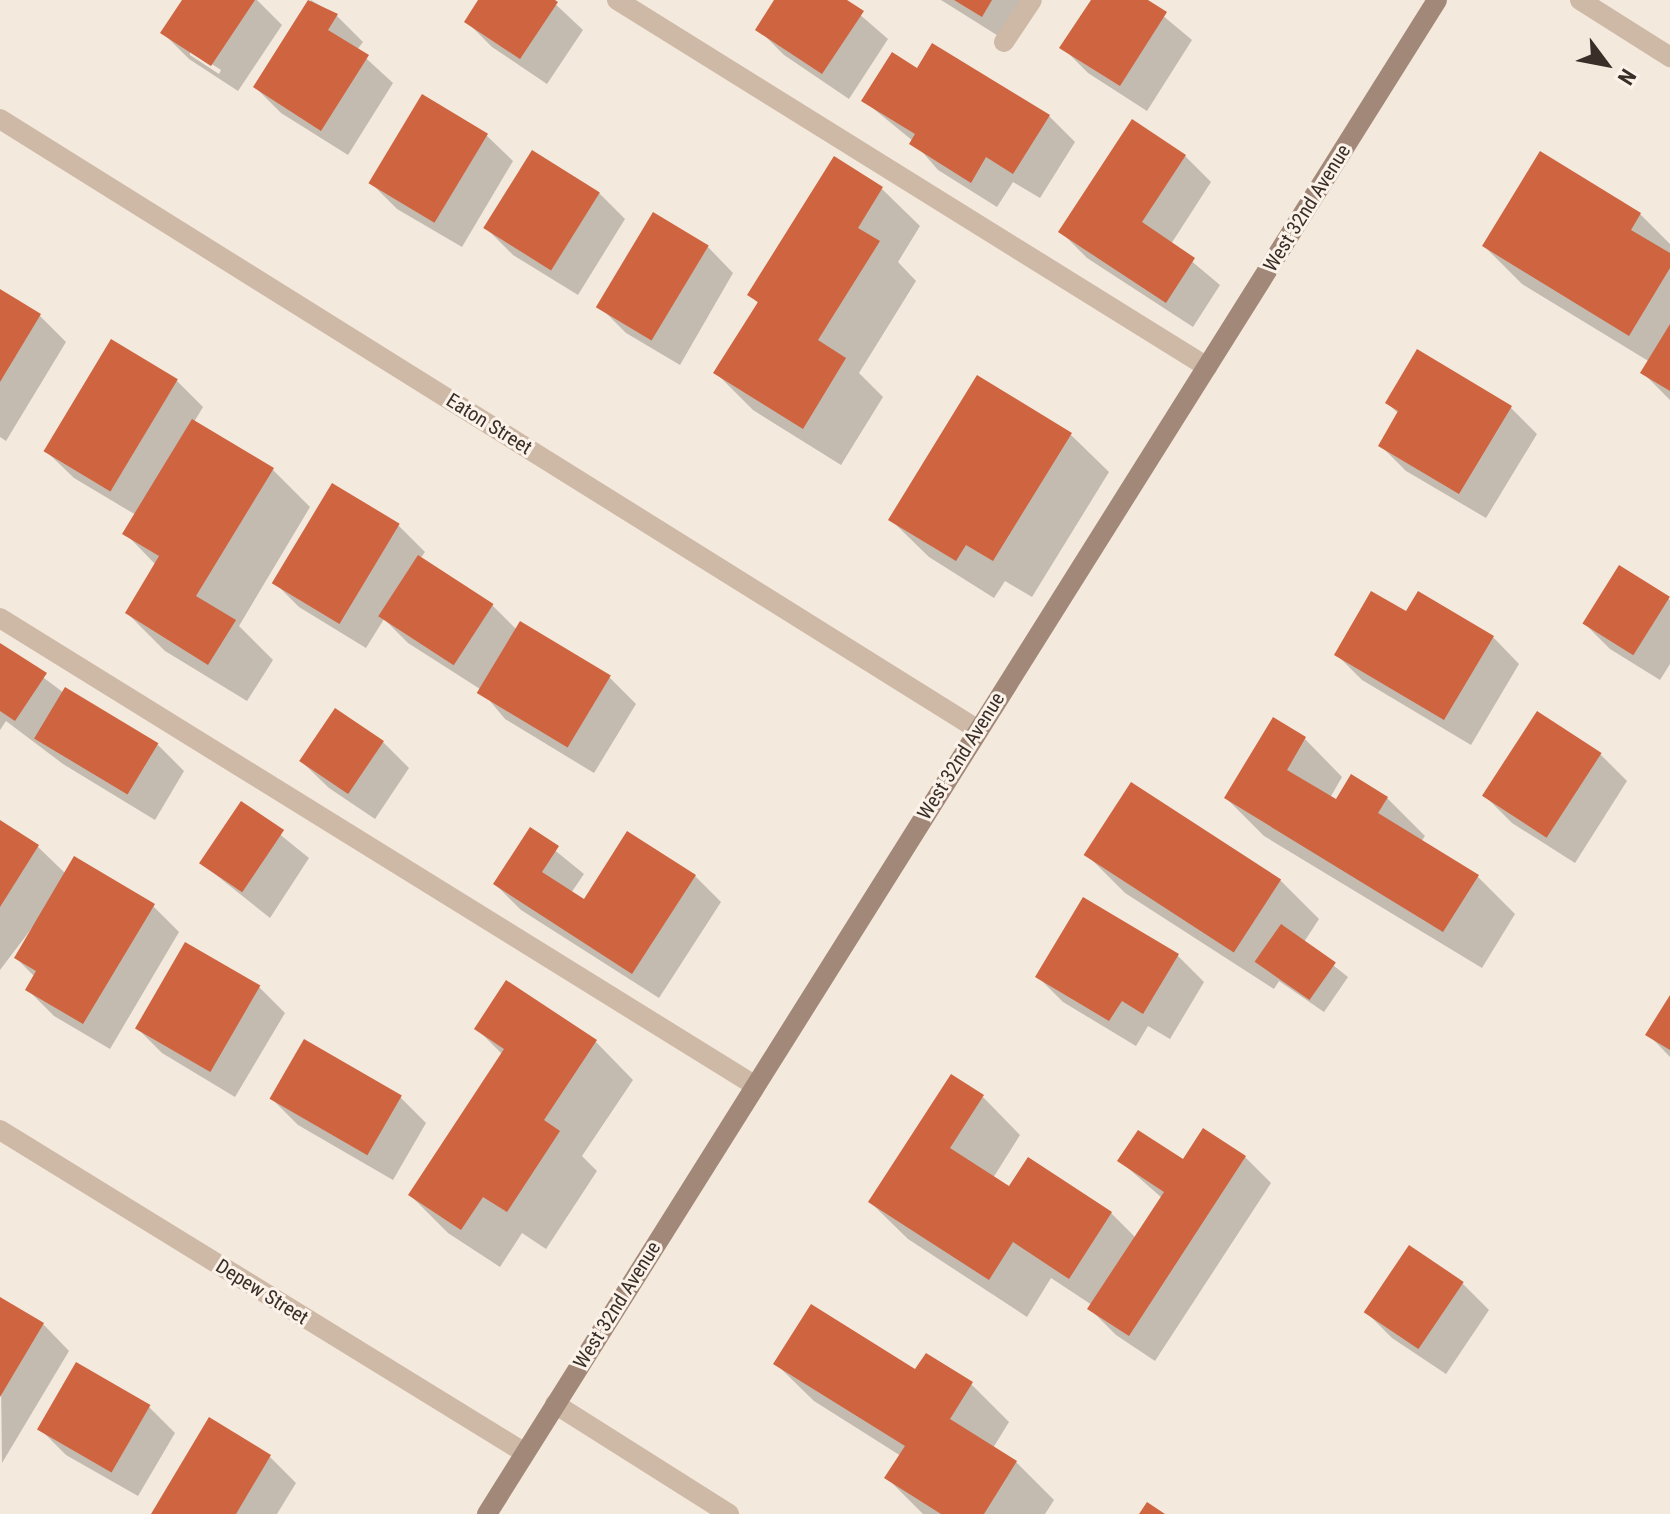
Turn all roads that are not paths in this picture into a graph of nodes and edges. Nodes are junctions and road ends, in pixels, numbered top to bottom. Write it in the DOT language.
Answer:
graph roads {
  1 [pos="617,0"];
  2 [pos="1032,0"];
  3 [pos="1437,0"];
  4 [pos="1580,0"];
  5 [pos="1004,42"];
  6 [pos="1670,57"];
  7 [pos="0,119"];
  8 [pos="1207,367"];
  9 [pos="0,618"];
  10 [pos="977,729"];
  11 [pos="754,1085"];
  12 [pos="0,1130"];
  13 [pos="555,1404"];
  14 [pos="525,1453"];
  15 [pos="487,1514"];
  16 [pos="729,1514"];
  1 -- 8 [label="street"];
  2 -- 5 [label="street"];
  3 -- 8 [label="street, West 32nd Avenue"];
  4 -- 6 [label="street"];
  7 -- 10 [label="street, Eaton Street"];
  8 -- 10 [label="street, West 32nd Avenue"];
  9 -- 11 [label="street"];
  10 -- 11 [label="street, West 32nd Avenue"];
  11 -- 13 [label="street, West 32nd Avenue"];
  12 -- 14 [label="street, Depew Street"];
  13 -- 14 [label="street, West 32nd Avenue"];
  13 -- 16 [label="street"];
  14 -- 15 [label="street, West 32nd Avenue"];
}
